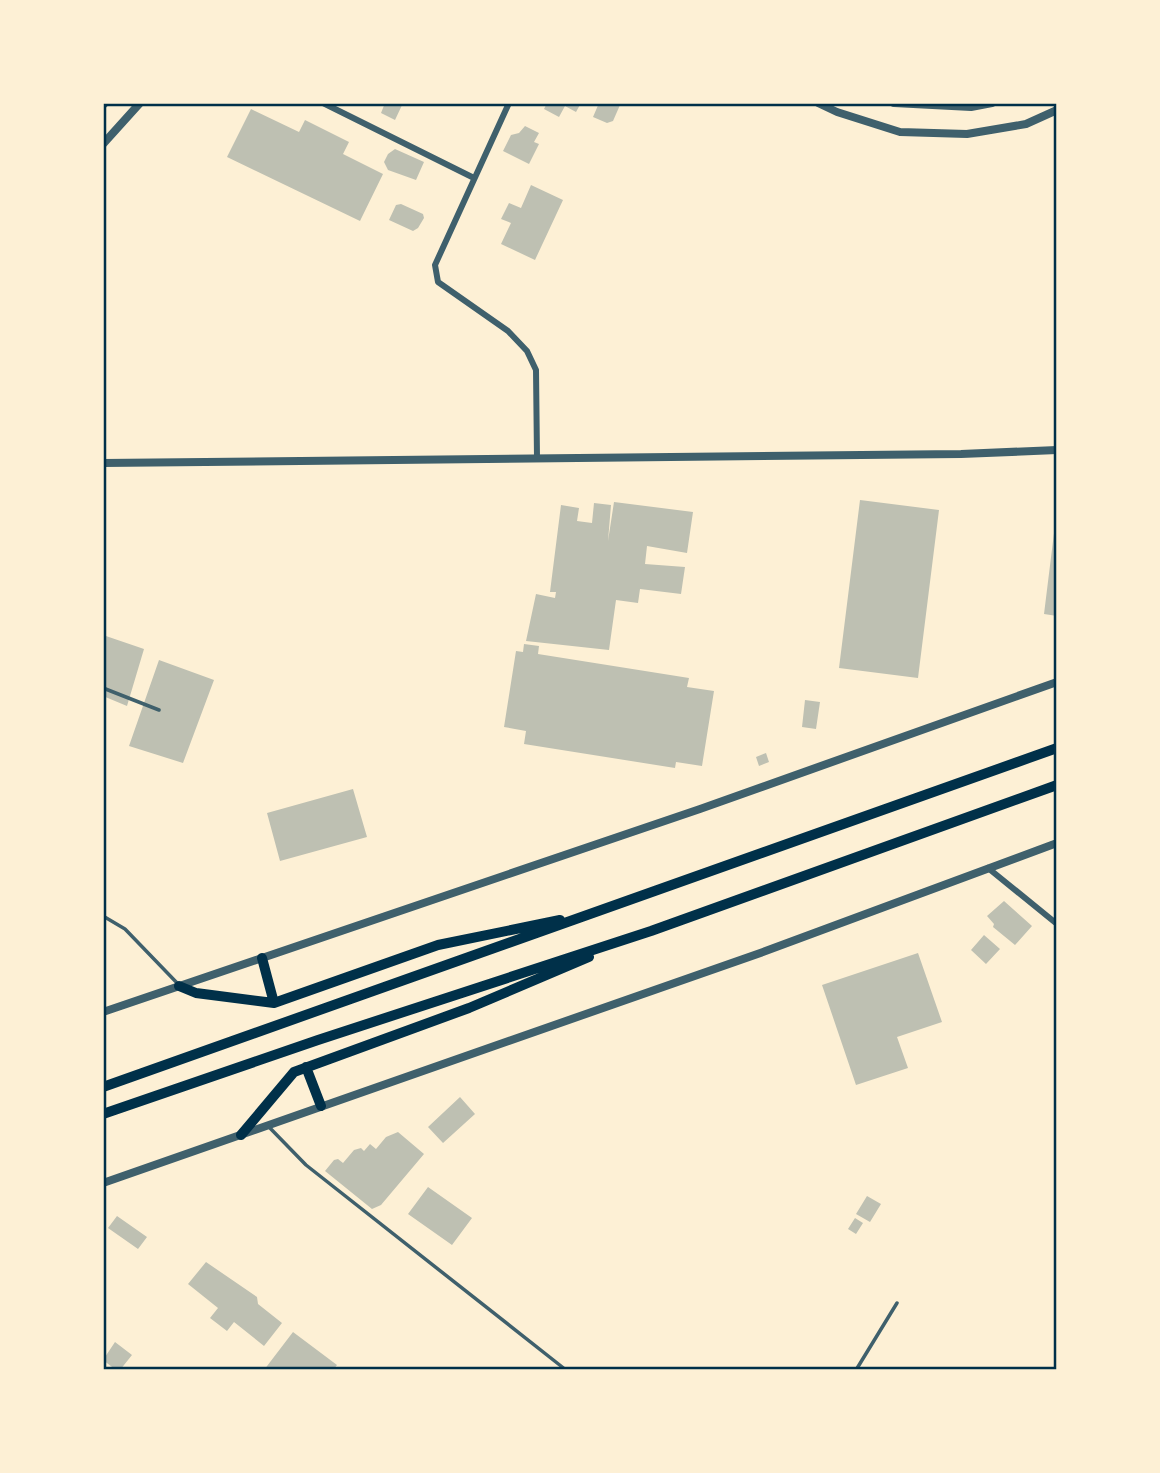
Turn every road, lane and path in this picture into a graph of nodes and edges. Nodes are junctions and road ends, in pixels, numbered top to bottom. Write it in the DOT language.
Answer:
graph roads {
  1 [pos="141,103"];
  2 [pos="323,103"];
  3 [pos="509,103"];
  4 [pos="818,103"];
  5 [pos="894,103"];
  6 [pos="992,103"];
  7 [pos="1057,110"];
  8 [pos="103,144"];
  9 [pos="474,178"];
  10 [pos="1057,450"];
  11 [pos="537,458"];
  12 [pos="103,463"];
  13 [pos="1057,682"];
  14 [pos="103,688"];
  15 [pos="159,710"];
  16 [pos="1057,748"];
  17 [pos="1057,785"];
  18 [pos="1057,843"];
  19 [pos="988,868"];
  20 [pos="601,911"];
  21 [pos="103,916"];
  22 [pos="1057,924"];
  23 [pos="651,931"];
  24 [pos="262,958"];
  25 [pos="179,986"];
  26 [pos="274,1003"];
  27 [pos="104,1010"];
  28 [pos="306,1068"];
  29 [pos="103,1087"];
  30 [pos="321,1105"];
  31 [pos="103,1114"];
  32 [pos="268,1126"];
  33 [pos="241,1135"];
  34 [pos="103,1183"];
  35 [pos="897,1303"];
  36 [pos="566,1370"];
  37 [pos="856,1370"];
  1 -- 8 [label="street"];
  2 -- 9 [label="street"];
  3 -- 9 [label="street"];
  4 -- 7 [label="street"];
  5 -- 6 [label="street"];
  9 -- 11 [label="street"];
  10 -- 11 [label="street"];
  11 -- 12 [label="street"];
  13 -- 24 [label="street"];
  14 -- 15 [label="lane"];
  16 -- 20 [label="main road"];
  17 -- 23 [label="main road"];
  18 -- 19 [label="street"];
  19 -- 22 [label="street"];
  19 -- 30 [label="street"];
  20 -- 26 [label="main road"];
  20 -- 29 [label="main road"];
  21 -- 25 [label="lane"];
  23 -- 28 [label="main road"];
  23 -- 31 [label="main road"];
  24 -- 25 [label="street"];
  24 -- 26 [label="main road"];
  25 -- 26 [label="main road"];
  25 -- 27 [label="street"];
  28 -- 30 [label="main road"];
  28 -- 33 [label="main road"];
  30 -- 32 [label="street"];
  32 -- 33 [label="street"];
  32 -- 36 [label="lane"];
  33 -- 34 [label="street"];
  35 -- 37 [label="lane"];
}
